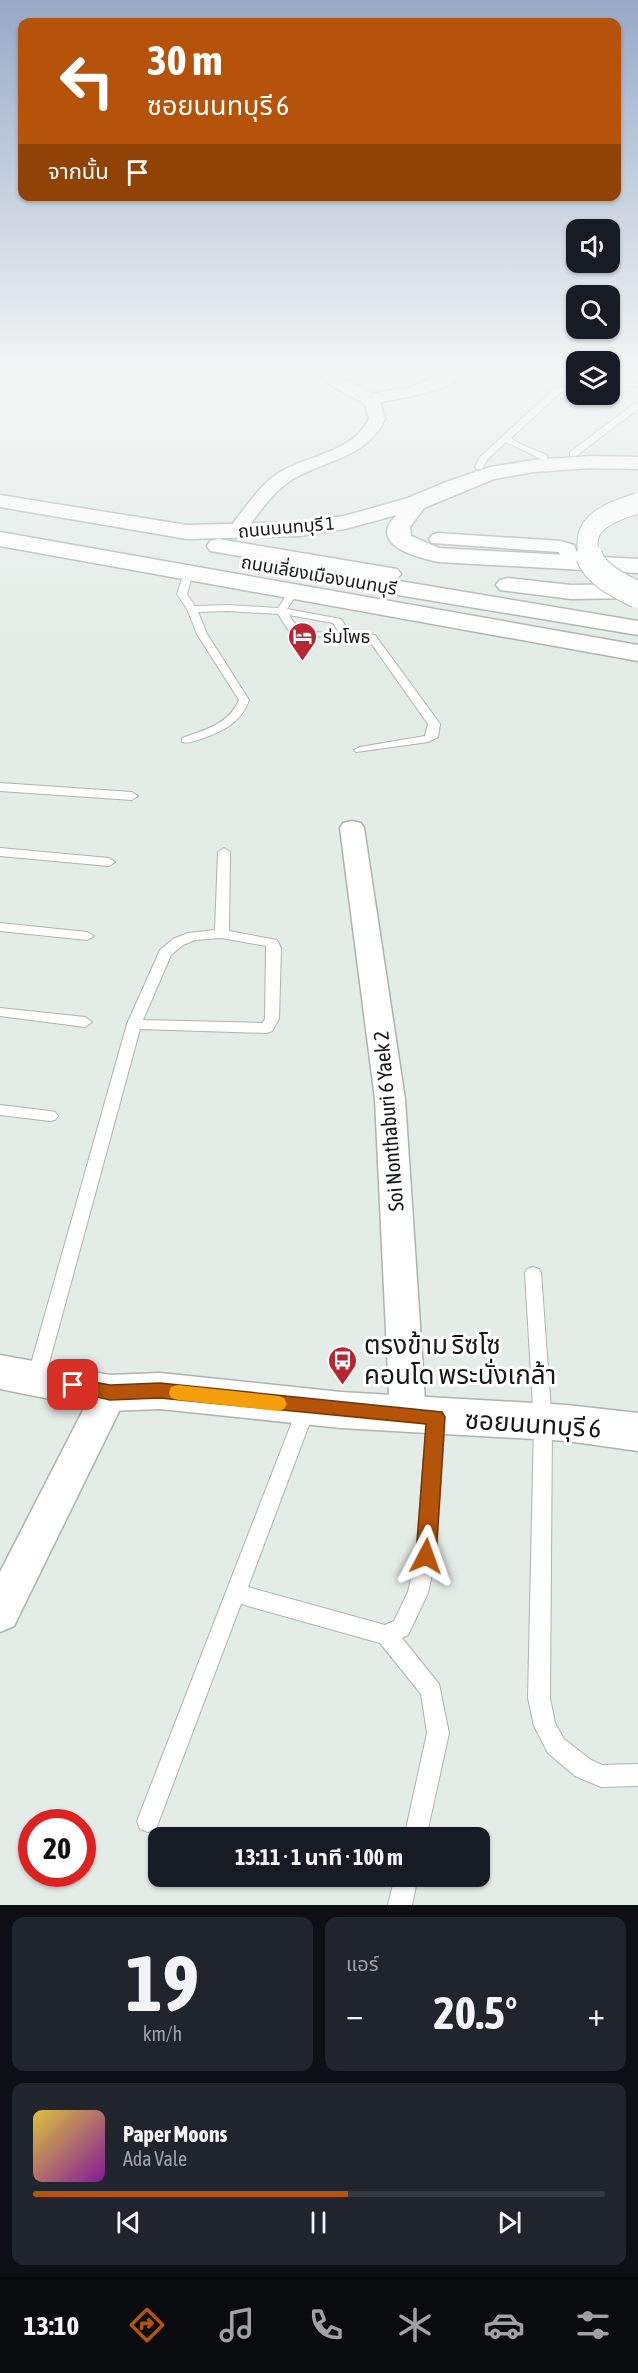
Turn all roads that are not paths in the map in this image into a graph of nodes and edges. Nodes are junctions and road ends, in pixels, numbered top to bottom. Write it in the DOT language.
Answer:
graph roads {
  1 [pos="319,462"];
  2 [pos="482,462"];
  3 [pos="513,462"];
  4 [pos="638,463"];
  5 [pos="480,467"];
  6 [pos="0,501"];
  7 [pos="638,502"];
  8 [pos="416,503"];
  9 [pos="0,509"];
  10 [pos="0,520"];
  11 [pos="242,523"];
  12 [pos="155,525"];
  13 [pos="0,531"];
  14 [pos="187,532"];
  15 [pos="0,539"];
  16 [pos="438,539"];
  17 [pos="572,563"];
  18 [pos="638,566"];
  19 [pos="188,572"];
  20 [pos="638,593"];
  21 [pos="287,602"];
  22 [pos="421,604"];
  23 [pos="192,609"];
  24 [pos="638,615"];
  25 [pos="638,628"];
  26 [pos="345,633"];
  27 [pos="638,635"];
  28 [pos="638,645"];
  29 [pos="638,653"];
  30 [pos="186,740"];
  31 [pos="360,750"];
  32 [pos="0,787"];
  33 [pos="132,796"];
  34 [pos="352,828"];
  35 [pos="0,852"];
  36 [pos="224,852"];
  37 [pos="109,862"];
  38 [pos="0,927"];
  39 [pos="222,934"];
  40 [pos="87,936"];
  41 [pos="0,1012"];
  42 [pos="85,1022"];
  43 [pos="134,1024"];
  44 [pos="0,1110"];
  45 [pos="50,1116"];
  46 [pos="532,1273"];
  47 [pos="18,1375"];
  48 [pos="110,1393"];
  49 [pos="307,1407"];
  50 [pos="422,1417"];
  51 [pos="543,1424"];
  52 [pos="638,1432"];
  53 [pos="236,1593"];
  54 [pos="0,1613"];
  55 [pos="387,1635"];
  56 [pos="638,1775"];
  57 [pos="148,1821"];
  58 [pos="417,1827"];
  59 [pos="404,1887"];
  60 [pos="400,1905"];
  1 -- 11 [label="street"];
  2 -- 5 [label="lane"];
  3 -- 5 [label="main road"];
  4 -- 8 [label="main road, ถนนนนทบุรี 1"];
  5 -- 11 [label="main road"];
  6 -- 12 [label="main road, ถนนนนทบุรี 1"];
  7 -- 20 [label="main road, bridge"];
  8 -- 14 [label="main road, ถนนนนทบุรี 1"];
  8 -- 17 [label="main road"];
  9 -- 24 [label="main road, ถนนเลี่ยงเมืองนนทบุรี"];
  10 -- 25 [label="main road, ถนนเลี่ยงเมืองนนทบุรี"];
  11 -- 12 [label="main road"];
  12 -- 14 [label="main road, ถนนนนทบุรี 1"];
  13 -- 22 [label="main road"];
  14 -- 20 [label="main road"];
  15 -- 19 [label="main road"];
  16 -- 17 [label="street"];
  17 -- 18 [label="main road"];
  19 -- 21 [label="main road"];
  19 -- 23 [label="lane"];
  21 -- 23 [label="lane"];
  21 -- 26 [label="lane"];
  21 -- 26 [label="lane"];
  21 -- 29 [label="main road"];
  22 -- 27 [label="main road"];
  22 -- 28 [label="main road"];
  23 -- 30 [label="lane"];
  26 -- 31 [label="lane"];
  32 -- 33 [label="lane"];
  34 -- 50 [label="street, Soi Nonthaburi 6 Yaek 2"];
  35 -- 37 [label="lane"];
  36 -- 39 [label="lane"];
  38 -- 40 [label="lane"];
  39 -- 43 [label="lane"];
  39 -- 43 [label="lane"];
  41 -- 42 [label="lane"];
  43 -- 47 [label="lane"];
  44 -- 45 [label="lane"];
  46 -- 51 [label="lane"];
  47 -- 48 [label="main road, ซอยนนทบุรี 6"];
  48 -- 49 [label="main road, ซอยนนทบุรี 6"];
  48 -- 54 [label="street"];
  49 -- 50 [label="main road, ซอยนนทบุรี 6"];
  49 -- 53 [label="lane"];
  50 -- 51 [label="main road, ซอยนนทบุรี 6"];
  50 -- 55 [label="lane"];
  51 -- 52 [label="main road, ซอยนนทบุรี 6"];
  51 -- 56 [label="lane"];
  53 -- 55 [label="lane"];
  53 -- 57 [label="lane"];
  55 -- 58 [label="lane"];
  59 -- 60 [label="lane"];
}
